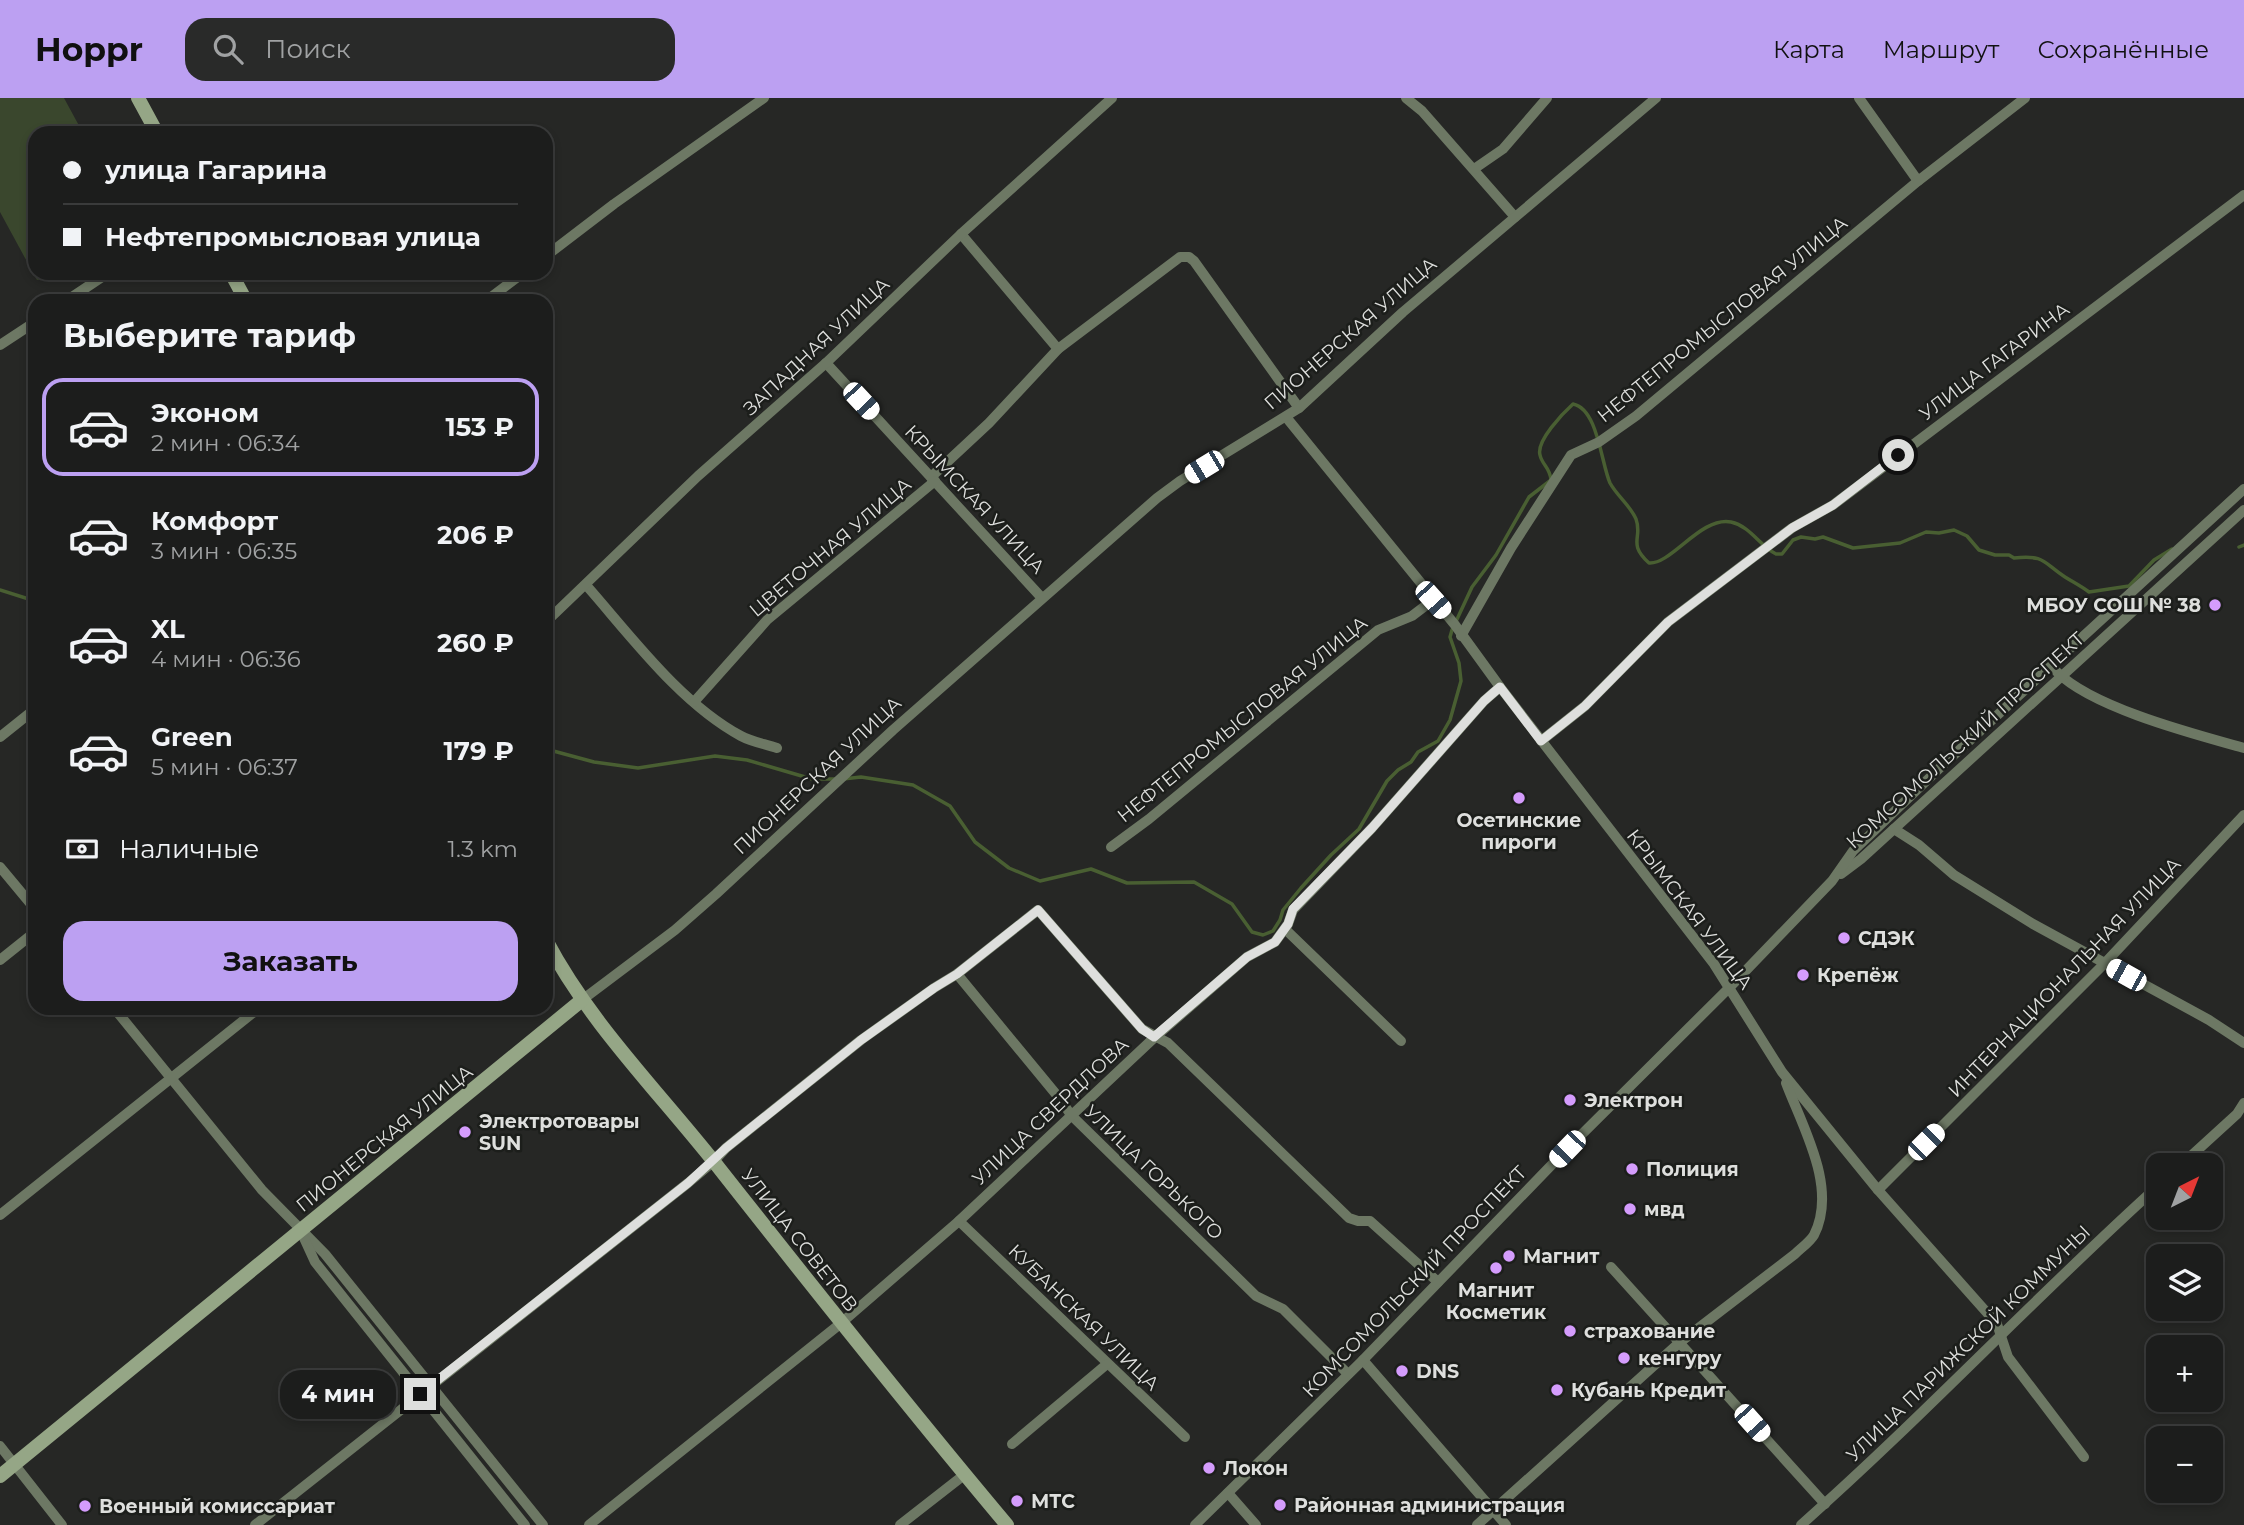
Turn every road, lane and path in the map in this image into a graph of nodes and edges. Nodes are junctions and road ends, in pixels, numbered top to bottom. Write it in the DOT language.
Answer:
graph roads {
  1 [pos="138,98"];
  2 [pos="764,98"];
  3 [pos="1112,98"];
  4 [pos="1406,98"];
  5 [pos="1547,98"];
  6 [pos="1656,98"];
  7 [pos="1859,98"];
  8 [pos="2025,98"];
  9 [pos="153,126"];
  10 [pos="1474,169"];
  11 [pos="1918,181"];
  12 [pos="2244,195"];
  13 [pos="1515,217"];
  14 [pos="961,234"];
  15 [pos="553,251"];
  16 [pos="98,280"];
  17 [pos="514,280"];
  18 [pos="76,294"];
  19 [pos="495,294"];
  20 [pos="28,327"];
  21 [pos="0,345"];
  22 [pos="1058,349"];
  23 [pos="826,363"];
  24 [pos="1299,408"];
  25 [pos="1286,417"];
  26 [pos="933,479"];
  27 [pos="2244,489"];
  28 [pos="2244,510"];
  29 [pos="586,585"];
  30 [pos="1041,597"];
  31 [pos="1433,600"];
  32 [pos="553,616"];
  33 [pos="1461,636"];
  34 [pos="2051,667"];
  35 [pos="2061,676"];
  36 [pos="1500,687"];
  37 [pos="694,702"];
  38 [pos="28,715"];
  39 [pos="0,737"];
  40 [pos="1541,741"];
  41 [pos="777,748"];
  42 [pos="2244,748"];
  43 [pos="2244,816"];
  44 [pos="1894,829"];
  45 [pos="1111,847"];
  46 [pos="0,867"];
  47 [pos="1832,881"];
  48 [pos="28,901"];
  49 [pos="1285,929"];
  50 [pos="28,938"];
  51 [pos="553,952"];
  52 [pos="0,960"];
  53 [pos="2105,963"];
  54 [pos="957,974"];
  55 [pos="1730,987"];
  56 [pos="582,1000"];
  57 [pos="120,1015"];
  58 [pos="250,1015"];
  59 [pos="1154,1037"];
  60 [pos="1401,1041"];
  61 [pos="2244,1043"];
  62 [pos="1782,1072"];
  63 [pos="169,1078"];
  64 [pos="2244,1103"];
  65 [pos="1070,1115"];
  66 [pos="2194,1153"];
  67 [pos="713,1161"];
  68 [pos="1878,1190"];
  69 [pos="2146,1197"];
  70 [pos="0,1215"];
  71 [pos="959,1221"];
  72 [pos="301,1231"];
  73 [pos="1611,1267"];
  74 [pos="1438,1282"];
  75 [pos="841,1324"];
  76 [pos="2001,1334"];
  77 [pos="1679,1343"];
  78 [pos="1363,1360"];
  79 [pos="1107,1364"];
  80 [pos="1348,1374"];
  81 [pos="431,1385"];
  82 [pos="420,1394"];
  83 [pos="1185,1437"];
  84 [pos="1012,1444"];
  85 [pos="0,1446"];
  86 [pos="2084,1457"];
  87 [pos="15,1464"];
  88 [pos="964,1475"];
  89 [pos="0,1476"];
  90 [pos="1228,1493"];
  91 [pos="1825,1504"];
  92 [pos="1493,1510"];
  93 [pos="62,1525"];
  94 [pos="255,1525"];
  95 [pos="526,1525"];
  96 [pos="543,1525"];
  97 [pos="589,1525"];
  98 [pos="900,1525"];
  99 [pos="1007,1525"];
  100 [pos="1195,1525"];
  101 [pos="1256,1525"];
  102 [pos="1477,1525"];
  103 [pos="1506,1525"];
  104 [pos="1801,1525"];
  1 -- 9 [label="main road"];
  2 -- 15 [label="street"];
  3 -- 14 [label="street, ЗАПАДНАЯ УЛИЦА"];
  4 -- 10 [label="street"];
  5 -- 10 [label="street"];
  6 -- 13 [label="street, ПИОНЕРСКАЯ УЛИЦА"];
  7 -- 11 [label="street"];
  8 -- 11 [label="street, НЕФТЕПРОМЫСЛОВАЯ УЛИЦА"];
  10 -- 13 [label="street"];
  11 -- 33 [label="street, НЕФТЕПРОМЫСЛОВАЯ УЛИЦА"];
  12 -- 40 [label="street, УЛИЦА ГАГАРИНА"];
  13 -- 24 [label="street, ПИОНЕРСКАЯ УЛИЦА"];
  14 -- 22 [label="street"];
  14 -- 23 [label="street, ЗАПАДНАЯ УЛИЦА"];
  16 -- 18 [label="street"];
  17 -- 19 [label="street"];
  20 -- 21 [label="street"];
  22 -- 24 [label="street, ЦВЕТОЧНАЯ УЛИЦА"];
  22 -- 26 [label="street, ЦВЕТОЧНАЯ УЛИЦА"];
  23 -- 26 [label="street, КРЫМСКАЯ УЛИЦА"];
  23 -- 29 [label="street, ЗАПАДНАЯ УЛИЦА"];
  24 -- 25 [label="street, ПИОНЕРСКАЯ УЛИЦА"];
  25 -- 30 [label="street, ПИОНЕРСКАЯ УЛИЦА"];
  25 -- 31 [label="street, КРЫМСКАЯ УЛИЦА"];
  26 -- 30 [label="street, КРЫМСКАЯ УЛИЦА"];
  26 -- 37 [label="street, ЦВЕТОЧНАЯ УЛИЦА"];
  27 -- 34 [label="street, КОМСОМОЛЬСКИЙ ПРОСПЕКТ"];
  28 -- 35 [label="street, КОМСОМОЛЬСКИЙ ПРОСПЕКТ"];
  29 -- 32 [label="street, ЗАПАДНАЯ УЛИЦА"];
  29 -- 37 [label="street"];
  30 -- 56 [label="street, ПИОНЕРСКАЯ УЛИЦА"];
  31 -- 33 [label="street, КРЫМСКАЯ УЛИЦА"];
  31 -- 45 [label="street, НЕФТЕПРОМЫСЛОВАЯ УЛИЦА"];
  33 -- 36 [label="street, КРЫМСКАЯ УЛИЦА"];
  34 -- 35 [label="street"];
  34 -- 47 [label="street, КОМСОМОЛЬСКИЙ ПРОСПЕКТ"];
  35 -- 42 [label="street"];
  35 -- 44 [label="street, КОМСОМОЛЬСКИЙ ПРОСПЕКТ"];
  36 -- 40 [label="street, КРЫМСКАЯ УЛИЦА"];
  36 -- 49 [label="street, УЛИЦА СВЕРДЛОВА"];
  37 -- 41 [label="street"];
  38 -- 39 [label="street"];
  40 -- 55 [label="street, КРЫМСКАЯ УЛИЦА"];
  43 -- 53 [label="street, ИНТЕРНАЦИОНАЛЬНАЯ УЛИЦА"];
  44 -- 47 [label="street, КОМСОМОЛЬСКИЙ ПРОСПЕКТ"];
  44 -- 53 [label="street"];
  46 -- 48 [label="street"];
  47 -- 55 [label="street, КОМСОМОЛЬСКИЙ ПРОСПЕКТ"];
  49 -- 59 [label="street, УЛИЦА СВЕРДЛОВА"];
  49 -- 60 [label="street"];
  50 -- 52 [label="street"];
  51 -- 56 [label="main road, УЛИЦА СОВЕТОВ"];
  53 -- 61 [label="street"];
  53 -- 68 [label="street, ИНТЕРНАЦИОНАЛЬНАЯ УЛИЦА"];
  54 -- 59 [label="street"];
  54 -- 65 [label="street, УЛИЦА ГОРЬКОГО"];
  54 -- 67 [label="street"];
  55 -- 62 [label="street, КРЫМСКАЯ УЛИЦА"];
  55 -- 74 [label="street, КОМСОМОЛЬСКИЙ ПРОСПЕКТ"];
  56 -- 67 [label="main road, УЛИЦА СОВЕТОВ"];
  56 -- 72 [label="main road, ПИОНЕРСКАЯ УЛИЦА"];
  57 -- 63 [label="street"];
  58 -- 63 [label="street"];
  59 -- 65 [label="street, УЛИЦА СВЕРДЛОВА"];
  59 -- 74 [label="street"];
  62 -- 68 [label="street, КРЫМСКАЯ УЛИЦА"];
  62 -- 77 [label="street"];
  63 -- 70 [label="street"];
  63 -- 72 [label="street"];
  64 -- 66 [label="street"];
  65 -- 71 [label="street, УЛИЦА СВЕРДЛОВА"];
  65 -- 80 [label="street, УЛИЦА ГОРЬКОГО"];
  67 -- 75 [label="main road, УЛИЦА СОВЕТОВ"];
  67 -- 81 [label="street"];
  68 -- 76 [label="street, КРЫМСКАЯ УЛИЦА"];
  69 -- 76 [label="street, УЛИЦА ПАРИЖСКОЙ КОММУНЫ"];
  71 -- 75 [label="street, УЛИЦА СВЕРДЛОВА"];
  71 -- 79 [label="street, КУБАНСКАЯ УЛИЦА"];
  72 -- 81 [label="street"];
  72 -- 82 [label="street"];
  72 -- 87 [label="main road, ПИОНЕРСКАЯ УЛИЦА"];
  73 -- 77 [label="street"];
  74 -- 78 [label="street, КОМСОМОЛЬСКИЙ ПРОСПЕКТ"];
  75 -- 88 [label="main road, УЛИЦА СОВЕТОВ"];
  75 -- 97 [label="street, УЛИЦА СВЕРДЛОВА"];
  76 -- 86 [label="street, КРЫМСКАЯ УЛИЦА"];
  76 -- 91 [label="street, УЛИЦА ПАРИЖСКОЙ КОММУНЫ"];
  77 -- 91 [label="street"];
  77 -- 92 [label="street"];
  78 -- 80 [label="street, КОМСОМОЛЬСКИЙ ПРОСПЕКТ"];
  78 -- 92 [label="street"];
  79 -- 83 [label="street, КУБАНСКАЯ УЛИЦА"];
  79 -- 84 [label="street"];
  80 -- 90 [label="street, КОМСОМОЛЬСКИЙ ПРОСПЕКТ"];
  81 -- 82 [label="street"];
  81 -- 96 [label="street"];
  82 -- 94 [label="street"];
  82 -- 95 [label="street"];
  85 -- 87 [label="street"];
  87 -- 89 [label="main road, ПИОНЕРСКАЯ УЛИЦА"];
  87 -- 93 [label="street"];
  88 -- 98 [label="street"];
  88 -- 99 [label="main road, УЛИЦА СОВЕТОВ"];
  90 -- 100 [label="street, КОМСОМОЛЬСКИЙ ПРОСПЕКТ"];
  90 -- 101 [label="street"];
  91 -- 104 [label="street, УЛИЦА ПАРИЖСКОЙ КОММУНЫ"];
  92 -- 102 [label="street"];
  92 -- 103 [label="street"];
}
